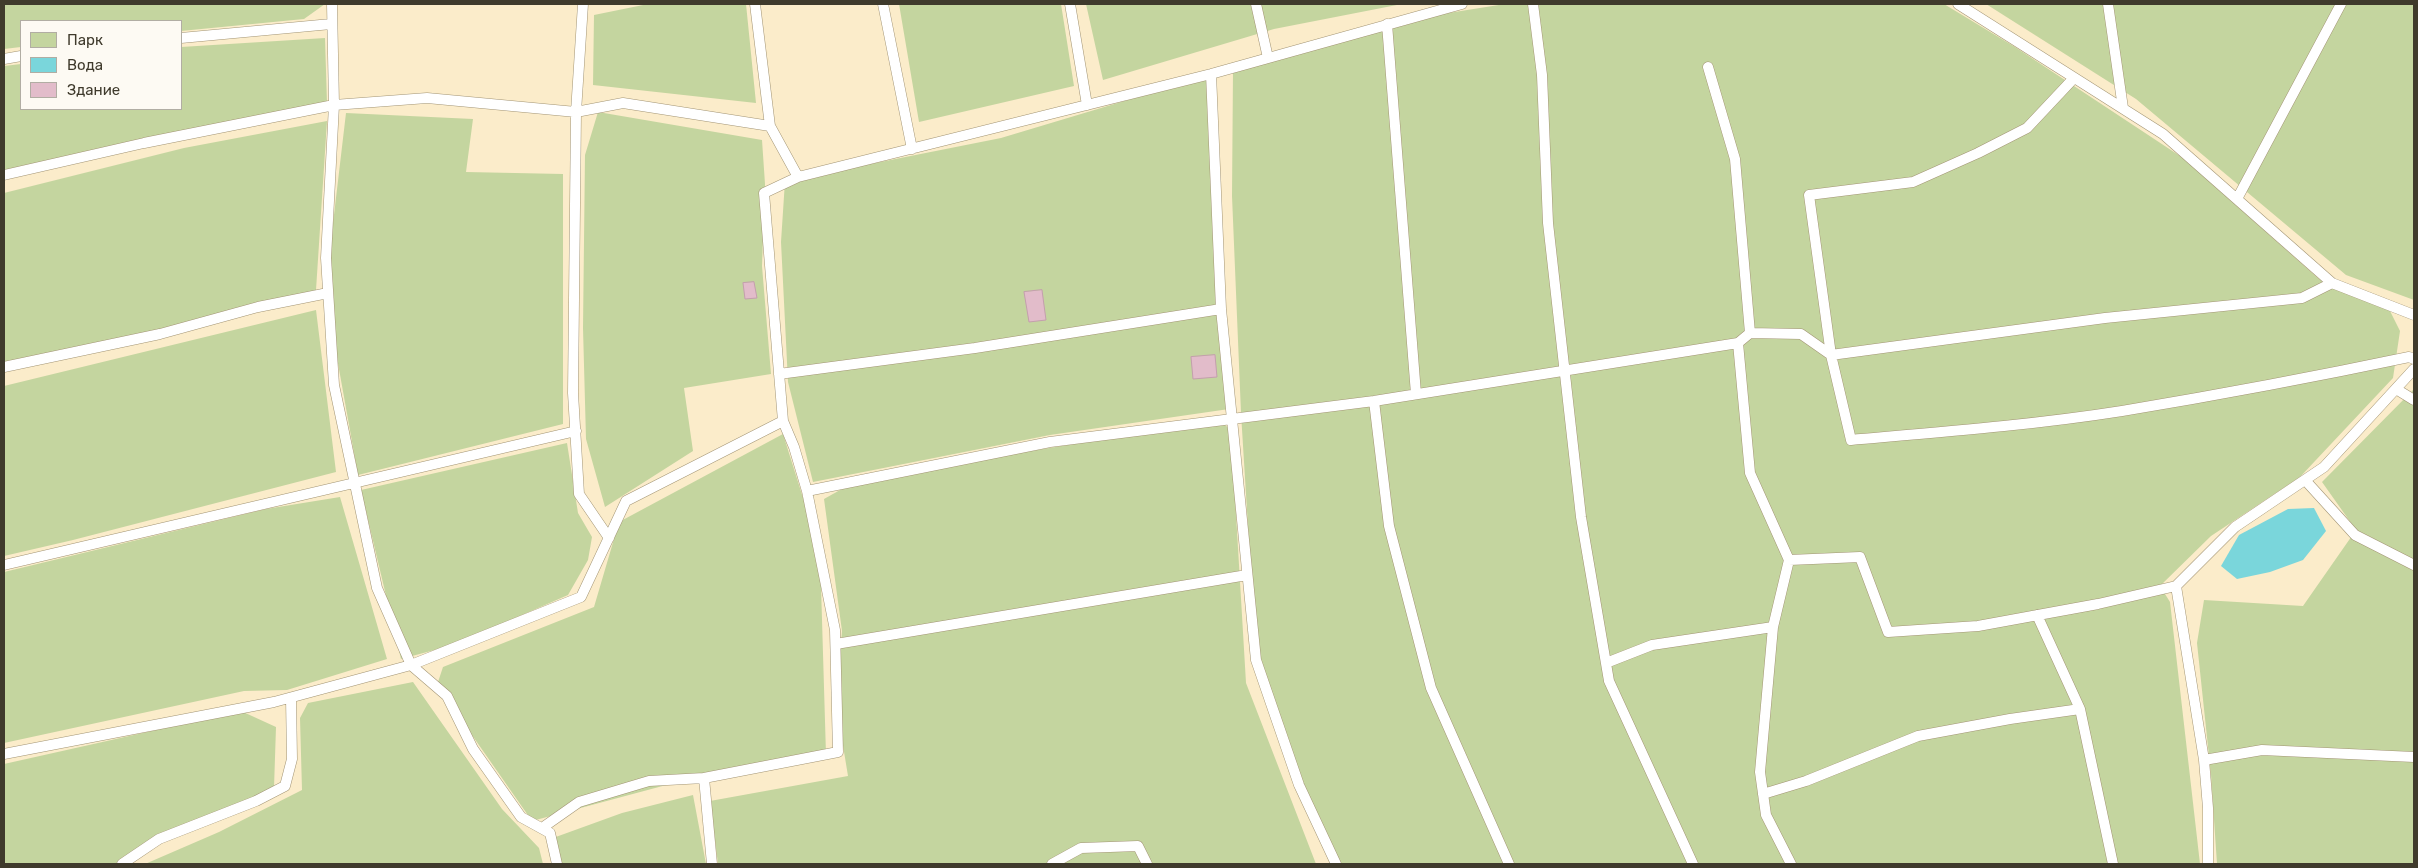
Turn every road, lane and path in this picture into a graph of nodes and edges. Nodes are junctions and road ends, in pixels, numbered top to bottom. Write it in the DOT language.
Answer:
graph roads {
  1 [pos="332,4"];
  2 [pos="583,4"];
  3 [pos="755,4"];
  4 [pos="883,4"];
  5 [pos="1070,4"];
  6 [pos="1256,4"];
  7 [pos="1462,4"];
  8 [pos="1533,4"];
  9 [pos="1958,4"];
  10 [pos="2108,4"];
  11 [pos="2341,4"];
  12 [pos="1446,6"];
  13 [pos="331,24"];
  14 [pos="1387,24"];
  15 [pos="182,38"];
  16 [pos="20,56"];
  17 [pos="1268,58"];
  18 [pos="4,59"];
  19 [pos="1708,67"];
  20 [pos="1211,74"];
  21 [pos="2074,78"];
  22 [pos="334,105"];
  23 [pos="1087,105"];
  24 [pos="2123,108"];
  25 [pos="576,112"];
  26 [pos="770,126"];
  27 [pos="912,149"];
  28 [pos="4,175"];
  29 [pos="798,177"];
  30 [pos="2237,199"];
  31 [pos="2332,284"];
  32 [pos="328,293"];
  33 [pos="1222,309"];
  34 [pos="2414,315"];
  35 [pos="1750,333"];
  36 [pos="1738,343"];
  37 [pos="1831,355"];
  38 [pos="2414,359"];
  39 [pos="4,367"];
  40 [pos="2414,369"];
  41 [pos="1564,371"];
  42 [pos="779,374"];
  43 [pos="2396,389"];
  44 [pos="1416,394"];
  45 [pos="2414,400"];
  46 [pos="1374,401"];
  47 [pos="1231,419"];
  48 [pos="783,421"];
  49 [pos="576,430"];
  50 [pos="2305,480"];
  51 [pos="353,482"];
  52 [pos="807,491"];
  53 [pos="609,538"];
  54 [pos="1789,560"];
  55 [pos="4,565"];
  56 [pos="2414,565"];
  57 [pos="1248,575"];
  58 [pos="2176,586"];
  59 [pos="2037,615"];
  60 [pos="1773,627"];
  61 [pos="836,644"];
  62 [pos="1606,663"];
  63 [pos="411,665"];
  64 [pos="291,698"];
  65 [pos="2080,709"];
  66 [pos="4,754"];
  67 [pos="2414,757"];
  68 [pos="2204,760"];
  69 [pos="704,778"];
  70 [pos="1763,794"];
  71 [pos="542,828"];
  72 [pos="122,864"];
  73 [pos="558,864"];
  74 [pos="712,864"];
  75 [pos="1052,864"];
  76 [pos="1147,864"];
  77 [pos="1336,864"];
  78 [pos="1508,864"];
  79 [pos="1693,864"];
  80 [pos="1791,864"];
  81 [pos="2113,864"];
  82 [pos="2208,864"];
  1 -- 13 [label="lane"];
  2 -- 25 [label="lane"];
  3 -- 26 [label="lane"];
  4 -- 27 [label="lane"];
  5 -- 23 [label="lane"];
  6 -- 17 [label="lane"];
  7 -- 12 [label="lane"];
  8 -- 41 [label="lane"];
  9 -- 21 [label="lane"];
  10 -- 24 [label="lane"];
  11 -- 30 [label="lane"];
  12 -- 14 [label="lane"];
  13 -- 15 [label="lane"];
  13 -- 22 [label="lane"];
  14 -- 17 [label="lane"];
  14 -- 44 [label="lane"];
  16 -- 18 [label="lane"];
  17 -- 20 [label="lane"];
  19 -- 35 [label="lane"];
  20 -- 23 [label="lane"];
  20 -- 33 [label="lane"];
  21 -- 24 [label="lane"];
  21 -- 37 [label="lane"];
  22 -- 25 [label="lane"];
  22 -- 28 [label="lane"];
  22 -- 32 [label="lane"];
  23 -- 27 [label="lane"];
  24 -- 30 [label="lane"];
  25 -- 26 [label="lane"];
  25 -- 49 [label="lane"];
  26 -- 29 [label="lane"];
  27 -- 29 [label="lane"];
  29 -- 42 [label="lane"];
  30 -- 31 [label="lane"];
  31 -- 34 [label="lane"];
  31 -- 37 [label="lane"];
  32 -- 39 [label="lane"];
  32 -- 51 [label="lane"];
  33 -- 42 [label="lane"];
  33 -- 47 [label="lane"];
  35 -- 36 [label="lane"];
  35 -- 37 [label="lane"];
  36 -- 41 [label="lane"];
  36 -- 54 [label="lane"];
  37 -- 38 [label="lane"];
  40 -- 43 [label="lane"];
  41 -- 44 [label="lane"];
  41 -- 62 [label="lane"];
  42 -- 48 [label="lane"];
  43 -- 45 [label="lane"];
  43 -- 50 [label="lane"];
  44 -- 46 [label="lane"];
  46 -- 47 [label="lane"];
  46 -- 78 [label="lane"];
  47 -- 52 [label="lane"];
  47 -- 57 [label="lane"];
  48 -- 52 [label="lane"];
  48 -- 53 [label="lane"];
  49 -- 51 [label="lane"];
  49 -- 53 [label="lane"];
  50 -- 56 [label="lane"];
  50 -- 58 [label="lane"];
  51 -- 55 [label="lane"];
  51 -- 63 [label="lane"];
  52 -- 61 [label="lane"];
  53 -- 63 [label="lane"];
  54 -- 59 [label="lane"];
  54 -- 60 [label="lane"];
  57 -- 61 [label="lane"];
  57 -- 77 [label="lane"];
  58 -- 59 [label="lane"];
  58 -- 68 [label="lane"];
  59 -- 65 [label="lane"];
  60 -- 62 [label="lane"];
  60 -- 70 [label="lane"];
  61 -- 69 [label="lane"];
  62 -- 79 [label="lane"];
  63 -- 64 [label="lane"];
  63 -- 71 [label="lane"];
  64 -- 66 [label="lane"];
  64 -- 72 [label="lane"];
  65 -- 70 [label="lane"];
  65 -- 81 [label="lane"];
  67 -- 68 [label="lane"];
  68 -- 82 [label="lane"];
  69 -- 71 [label="lane"];
  69 -- 74 [label="lane"];
  70 -- 80 [label="lane"];
  71 -- 73 [label="lane"];
  75 -- 76 [label="lane"];
}
